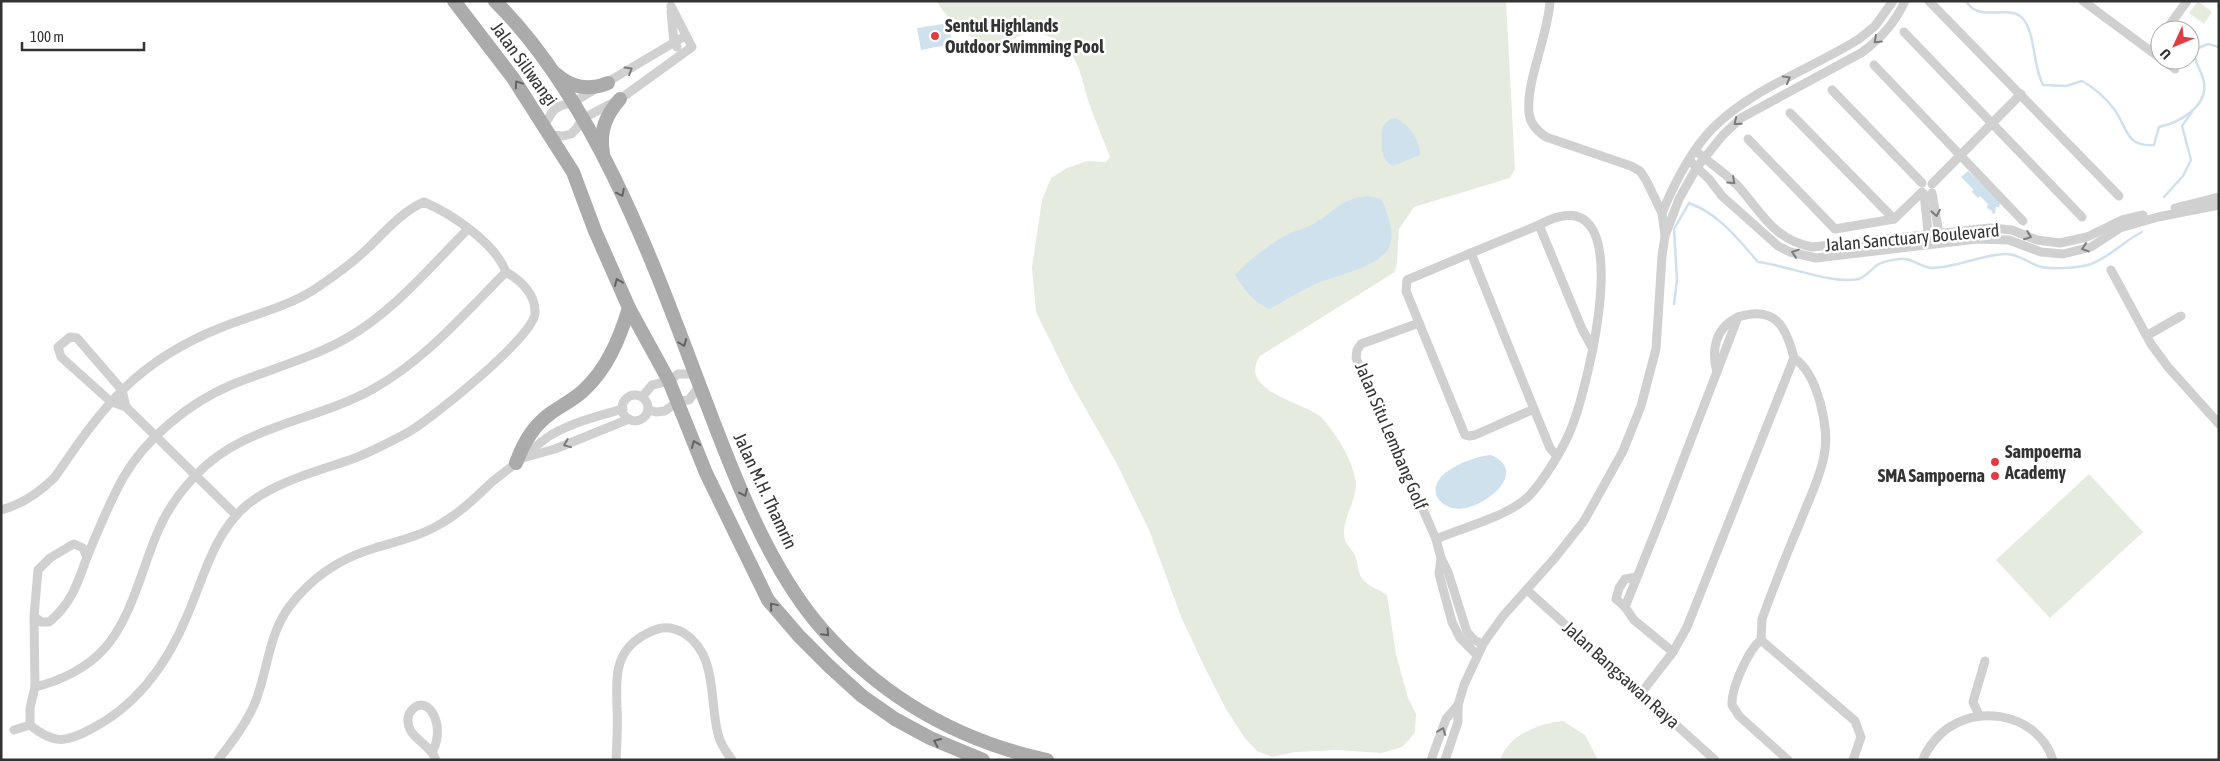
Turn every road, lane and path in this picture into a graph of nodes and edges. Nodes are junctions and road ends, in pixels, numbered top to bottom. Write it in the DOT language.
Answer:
graph roads {
  1 [pos="454,1"];
  2 [pos="495,1"];
  3 [pos="1550,1"];
  4 [pos="1893,1"];
  5 [pos="1905,1"];
  6 [pos="1929,1"];
  7 [pos="2083,1"];
  8 [pos="2184,2"];
  9 [pos="671,4"];
  10 [pos="2172,20"];
  11 [pos="1904,32"];
  12 [pos="685,36"];
  13 [pos="674,43"];
  14 [pos="2150,50"];
  15 [pos="682,53"];
  16 [pos="1874,65"];
  17 [pos="550,68"];
  18 [pos="608,83"];
  19 [pos="1832,90"];
  20 [pos="2022,94"];
  21 [pos="620,99"];
  22 [pos="572,103"];
  23 [pos="1790,113"];
  24 [pos="582,119"];
  25 [pos="1992,124"];
  26 [pos="548,130"];
  27 [pos="1748,139"];
  28 [pos="1695,150"];
  29 [pos="1961,155"];
  30 [pos="1704,158"];
  31 [pos="1689,160"];
  32 [pos="608,165"];
  33 [pos="1697,167"];
  34 [pos="1719,170"];
  35 [pos="1709,179"];
  36 [pos="1926,189"];
  37 [pos="2119,196"];
  38 [pos="2219,197"];
  39 [pos="1749,202"];
  40 [pos="2219,205"];
  41 [pos="1740,210"];
  42 [pos="1662,213"];
  43 [pos="2082,217"];
  44 [pos="1894,220"];
  45 [pos="2023,220"];
  46 [pos="1539,225"];
  47 [pos="468,229"];
  48 [pos="1939,234"];
  49 [pos="1928,235"];
  50 [pos="1665,236"];
  51 [pos="1941,244"];
  52 [pos="1930,245"];
  53 [pos="1470,253"];
  54 [pos="2111,270"];
  55 [pos="506,272"];
  56 [pos="629,308"];
  57 [pos="2181,316"];
  58 [pos="1738,318"];
  59 [pos="1419,323"];
  60 [pos="2148,335"];
  61 [pos="1593,349"];
  62 [pos="1794,358"];
  63 [pos="1717,372"];
  64 [pos="669,381"];
  65 [pos="698,381"];
  66 [pos="122,390"];
  67 [pos="642,397"];
  68 [pos="110,401"];
  69 [pos="678,401"];
  70 [pos="126,407"];
  71 [pos="623,409"];
  72 [pos="1534,409"];
  73 [pos="648,410"];
  74 [pos="590,418"];
  75 [pos="629,419"];
  76 [pos="2219,424"];
  77 [pos="596,432"];
  78 [pos="156,437"];
  79 [pos="1557,456"];
  80 [pos="520,460"];
  81 [pos="195,476"];
  82 [pos="1,510"];
  83 [pos="236,515"];
  84 [pos="1436,538"];
  85 [pos="87,557"];
  86 [pos="1441,558"];
  87 [pos="1527,590"];
  88 [pos="1460,606"];
  89 [pos="1448,608"];
  90 [pos="34,616"];
  91 [pos="1761,640"];
  92 [pos="1483,644"];
  93 [pos="1673,652"];
  94 [pos="1477,655"];
  95 [pos="1984,661"];
  96 [pos="36,687"];
  97 [pos="1642,692"];
  98 [pos="1458,705"];
  99 [pos="1980,715"];
  100 [pos="30,725"];
  101 [pos="14,730"];
  102 [pos="433,750"];
  103 [pos="218,760"];
  104 [pos="436,760"];
  105 [pos="616,760"];
  106 [pos="732,760"];
  107 [pos="982,760"];
  108 [pos="1048,760"];
  109 [pos="1431,760"];
  110 [pos="1445,760"];
  111 [pos="1715,760"];
  112 [pos="1788,760"];
  113 [pos="1853,760"];
  114 [pos="1923,760"];
  115 [pos="2053,760"];
  26 -- 1 [label="main road, Jalan Siliwangi, one-way"];
  2 -- 17 [label="main road, Jalan Siliwangi"];
  3 -- 42 [label="street"];
  28 -- 4 [label="street, one-way"];
  5 -- 30 [label="street, one-way"];
  6 -- 20 [label="street"];
  7 -- 14 [label="street"];
  8 -- 10 [label="street"];
  9 -- 12 [label="street"];
  9 -- 13 [label="street"];
  11 -- 25 [label="street"];
  12 -- 13 [label="street"];
  12 -- 15 [label="street"];
  13 -- 15 [label="street"];
  18 -- 13 [label="street, one-way"];
  15 -- 21 [label="street"];
  16 -- 29 [label="street"];
  17 -- 18 [label="main road"];
  17 -- 22 [label="main road, Jalan Siliwangi"];
  18 -- 22 [label="street"];
  19 -- 36 [label="street"];
  20 -- 25 [label="street"];
  20 -- 37 [label="street"];
  21 -- 24 [label="street"];
  21 -- 32 [label="main road"];
  22 -- 24 [label="main road"];
  22 -- 26 [label="street"];
  23 -- 44 [label="street"];
  24 -- 26 [label="street"];
  24 -- 32 [label="main road, Jalan M.H. Thamrin"];
  25 -- 29 [label="street"];
  25 -- 43 [label="street"];
  56 -- 26 [label="main road, one-way"];
  27 -- 44 [label="street"];
  28 -- 30 [label="street, Jalan Sanctuary Boulevard"];
  28 -- 31 [label="street"];
  29 -- 36 [label="street"];
  29 -- 45 [label="street"];
  30 -- 33 [label="street"];
  30 -- 34 [label="street, Jalan Sanctuary Boulevard"];
  31 -- 33 [label="street, Jalan Sanctuary Boulevard"];
  31 -- 42 [label="street"];
  32 -- 65 [label="main road, Jalan M.H. Thamrin, one-way"];
  33 -- 35 [label="street, Jalan Sanctuary Boulevard"];
  33 -- 50 [label="street"];
  34 -- 35 [label="street"];
  34 -- 39 [label="street, Jalan Sanctuary Boulevard, one-way"];
  35 -- 41 [label="street, Jalan Sanctuary Boulevard"];
  36 -- 44 [label="street"];
  36 -- 48 [label="street, one-way"];
  36 -- 49 [label="street"];
  48 -- 38 [label="street, Jalan Sanctuary Boulevard, one-way"];
  39 -- 41 [label="street"];
  39 -- 49 [label="street, Jalan Sanctuary Boulevard"];
  40 -- 51 [label="street, Jalan Sanctuary Boulevard, one-way"];
  52 -- 41 [label="street, Jalan Sanctuary Boulevard, one-way"];
  42 -- 50 [label="street"];
  46 -- 53 [label="street"];
  46 -- 61 [label="street"];
  46 -- 61 [label="street"];
  47 -- 55 [label="street"];
  47 -- 66 [label="street"];
  47 -- 78 [label="street"];
  48 -- 49 [label="street, Jalan Sanctuary Boulevard"];
  48 -- 51 [label="street"];
  49 -- 52 [label="street"];
  50 -- 87 [label="street"];
  51 -- 52 [label="street, Jalan Sanctuary Boulevard"];
  53 -- 59 [label="street"];
  53 -- 72 [label="street"];
  54 -- 60 [label="street"];
  55 -- 81 [label="street"];
  55 -- 83 [label="street"];
  56 -- 64 [label="main road"];
  56 -- 80 [label="main road"];
  57 -- 60 [label="street"];
  58 -- 62 [label="street"];
  58 -- 63 [label="street"];
  58 -- 63 [label="street"];
  59 -- 72 [label="street"];
  59 -- 84 [label="street, Jalan Situ Lembang Golf"];
  60 -- 76 [label="street"];
  61 -- 79 [label="street"];
  62 -- 91 [label="street"];
  62 -- 93 [label="street"];
  63 -- 93 [label="street"];
  64 -- 65 [label="street"];
  64 -- 67 [label="street"];
  64 -- 69 [label="main road"];
  65 -- 69 [label="street"];
  65 -- 108 [label="main road, Jalan M.H. Thamrin, one-way"];
  66 -- 68 [label="street"];
  66 -- 68 [label="street"];
  66 -- 70 [label="street"];
  67 -- 71 [label="street"];
  67 -- 73 [label="street"];
  68 -- 70 [label="street"];
  68 -- 82 [label="street"];
  69 -- 73 [label="street"];
  107 -- 69 [label="main road, one-way"];
  70 -- 78 [label="street"];
  71 -- 74 [label="street"];
  71 -- 75 [label="street"];
  72 -- 79 [label="street"];
  73 -- 75 [label="street"];
  74 -- 77 [label="street"];
  74 -- 80 [label="street"];
  75 -- 77 [label="street"];
  77 -- 80 [label="street, one-way"];
  78 -- 81 [label="street"];
  78 -- 85 [label="street"];
  79 -- 84 [label="street"];
  80 -- 103 [label="street"];
  81 -- 83 [label="street"];
  81 -- 96 [label="street"];
  83 -- 100 [label="street"];
  84 -- 86 [label="street, Jalan Situ Lembang Golf"];
  85 -- 90 [label="street"];
  85 -- 90 [label="street"];
  86 -- 88 [label="street, Jalan Situ Lembang Golf"];
  86 -- 89 [label="street, Jalan Situ Lembang Golf"];
  87 -- 92 [label="street"];
  87 -- 97 [label="street, Jalan Bangsawan Raya"];
  88 -- 89 [label="street"];
  88 -- 92 [label="street, Jalan Situ Lembang Golf"];
  89 -- 94 [label="street, Jalan Situ Lembang Golf"];
  90 -- 96 [label="street"];
  91 -- 112 [label="street"];
  91 -- 113 [label="street"];
  92 -- 94 [label="street"];
  93 -- 97 [label="street"];
  94 -- 98 [label="street"];
  95 -- 99 [label="street"];
  96 -- 100 [label="street"];
  97 -- 111 [label="street, Jalan Bangsawan Raya"];
  109 -- 98 [label="street, one-way"];
  98 -- 110 [label="street"];
  99 -- 114 [label="street"];
  99 -- 115 [label="street"];
  100 -- 101 [label="street"];
  102 -- 102 [label="street"];
  102 -- 104 [label="street"];
  105 -- 106 [label="street"];
}
